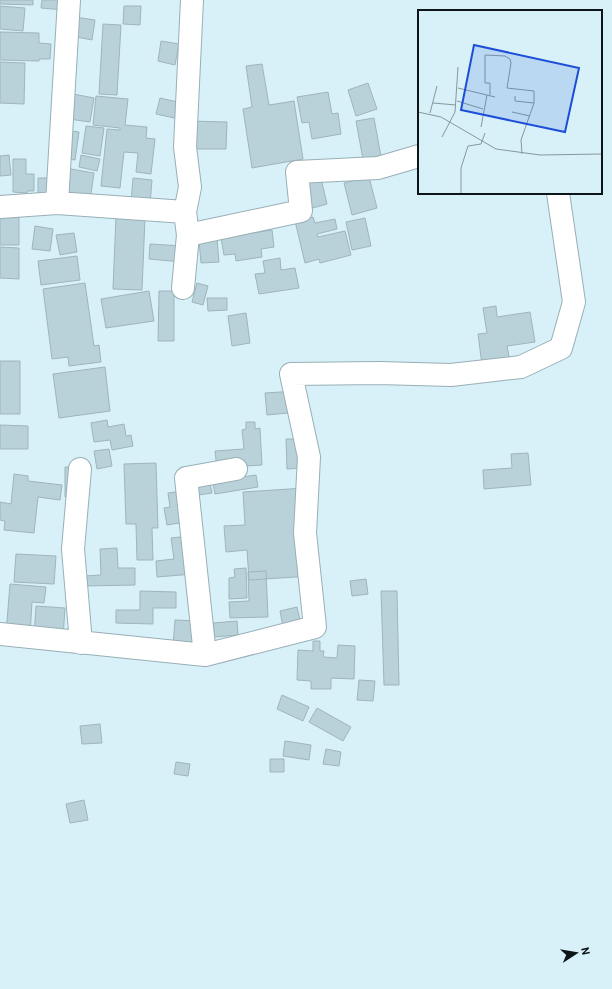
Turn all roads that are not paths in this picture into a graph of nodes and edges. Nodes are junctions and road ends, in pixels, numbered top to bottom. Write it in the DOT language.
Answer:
graph roads {
  1 [pos="69,0"];
  2 [pos="192,0"];
  3 [pos="418,156"];
  4 [pos="558,194"];
  5 [pos="57,203"];
  6 [pos="0,207"];
  7 [pos="185,212"];
  8 [pos="188,235"];
  9 [pos="183,288"];
  10 [pos="80,469"];
  11 [pos="236,469"];
  12 [pos="0,634"];
  13 [pos="81,643"];
  14 [pos="205,654"];
  1 -- 5 [label="street"];
  2 -- 7 [label="street"];
  3 -- 8 [label="street"];
  4 -- 14 [label="street"];
  5 -- 6 [label="street"];
  5 -- 7 [label="street"];
  7 -- 8 [label="street"];
  8 -- 9 [label="street"];
  10 -- 13 [label="street"];
  11 -- 14 [label="street"];
  12 -- 13 [label="street"];
  13 -- 14 [label="street"];
}
